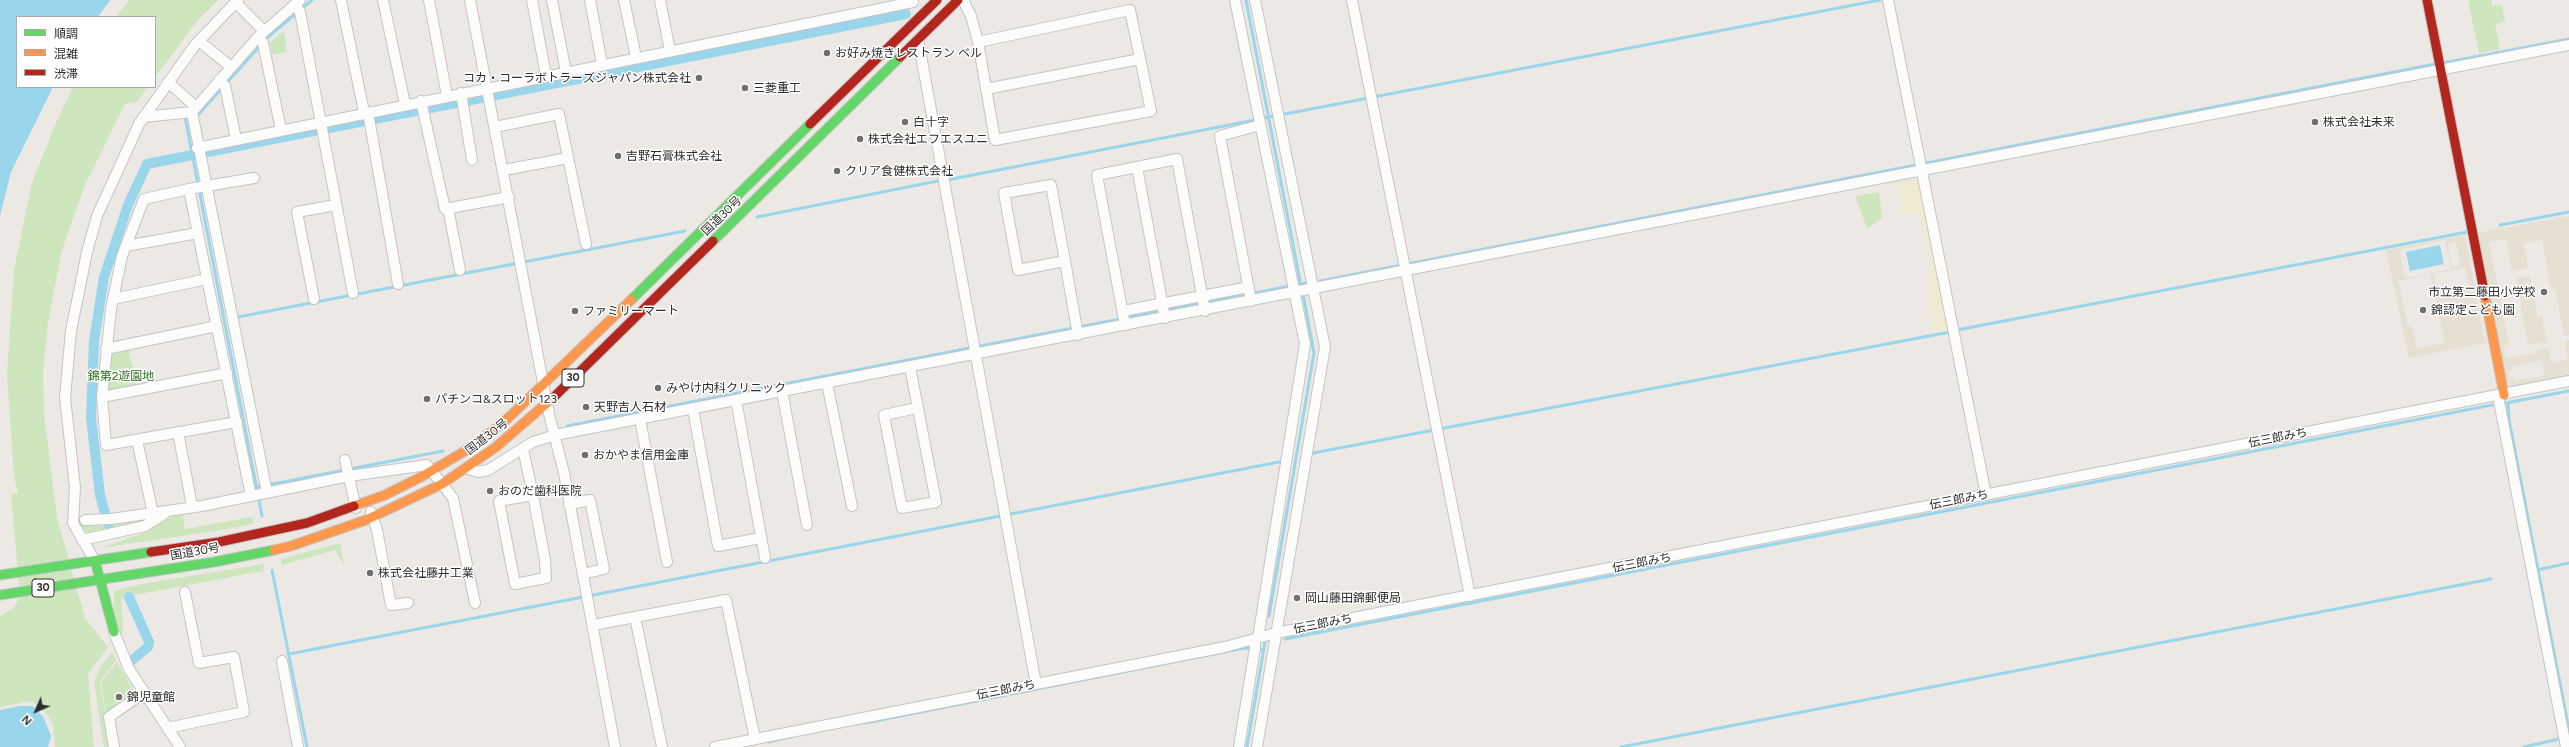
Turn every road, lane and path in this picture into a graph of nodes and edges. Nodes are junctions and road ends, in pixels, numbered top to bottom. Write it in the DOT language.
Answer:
graph roads {
  1 [pos="340,0"];
  2 [pos="383,0"];
  3 [pos="429,0"];
  4 [pos="470,0"];
  5 [pos="532,0"];
  6 [pos="552,0"];
  7 [pos="590,0"];
  8 [pos="624,0"];
  9 [pos="660,0"];
  10 [pos="937,0"];
  11 [pos="958,0"];
  12 [pos="963,0"];
  13 [pos="1235,0"];
  14 [pos="1255,0"];
  15 [pos="1352,0"];
  16 [pos="1888,0"];
  17 [pos="2427,0"];
  18 [pos="236,1"];
  19 [pos="913,1"];
  20 [pos="298,6"];
  21 [pos="915,21"];
  22 [pos="261,38"];
  23 [pos="200,41"];
  24 [pos="918,41"];
  25 [pos="978,42"];
  26 [pos="2569,45"];
  27 [pos="670,50"];
  28 [pos="636,57"];
  29 [pos="1140,59"];
  30 [pos="602,64"];
  31 [pos="2440,66"];
  32 [pos="230,67"];
  33 [pos="566,72"];
  34 [pos="546,76"];
  35 [pos="168,82"];
  36 [pos="222,83"];
  37 [pos="986,89"];
  38 [pos="489,94"];
  39 [pos="448,96"];
  40 [pos="462,99"];
  41 [pos="404,104"];
  42 [pos="423,106"];
  43 [pos="194,110"];
  44 [pos="368,116"];
  45 [pos="143,117"];
  46 [pos="1260,125"];
  47 [pos="321,127"];
  48 [pos="495,127"];
  49 [pos="280,130"];
  50 [pos="236,139"];
  51 [pos="198,152"];
  52 [pos="568,158"];
  53 [pos="472,160"];
  54 [pos="1137,167"];
  55 [pos="1922,167"];
  56 [pos="504,170"];
  57 [pos="254,178"];
  58 [pos="198,187"];
  59 [pos="509,197"];
  60 [pos="336,205"];
  61 [pos="448,208"];
  62 [pos="198,233"];
  63 [pos="586,244"];
  64 [pos="126,246"];
  65 [pos="1065,261"];
  66 [pos="1404,267"];
  67 [pos="460,270"];
  68 [pos="208,279"];
  69 [pos="398,284"];
  70 [pos="1300,289"];
  71 [pos="353,293"];
  72 [pos="1250,294"];
  73 [pos="113,299"];
  74 [pos="314,299"];
  75 [pos="1204,303"];
  76 [pos="1164,311"];
  77 [pos="1124,318"];
  78 [pos="217,326"];
  79 [pos="1077,330"];
  80 [pos="106,350"];
  81 [pos="975,350"];
  82 [pos="910,367"];
  83 [pos="226,373"];
  84 [pos="2569,381"];
  85 [pos="827,383"];
  86 [pos="545,384"];
  87 [pos="782,391"];
  88 [pos="2501,395"];
  89 [pos="102,397"];
  90 [pos="736,400"];
  91 [pos="548,402"];
  92 [pos="917,408"];
  93 [pos="693,409"];
  94 [pos="640,419"];
  95 [pos="236,422"];
  96 [pos="178,432"];
  97 [pos="555,436"];
  98 [pos="137,440"];
  99 [pos="523,449"];
  100 [pos="466,468"];
  101 [pos="347,469"];
  102 [pos="437,478"];
  103 [pos="261,491"];
  104 [pos="532,495"];
  105 [pos="1986,495"];
  106 [pos="569,504"];
  107 [pos="192,506"];
  108 [pos="357,506"];
  109 [pos="852,506"];
  110 [pos="370,510"];
  111 [pos="169,511"];
  112 [pos="153,514"];
  113 [pos="85,520"];
  114 [pos="807,524"];
  115 [pos="344,529"];
  116 [pos="761,538"];
  117 [pos="82,540"];
  118 [pos="765,558"];
  119 [pos="95,561"];
  120 [pos="667,562"];
  121 [pos="583,574"];
  122 [pos="0,575"];
  123 [pos="101,580"];
  124 [pos="184,592"];
  125 [pos="0,595"];
  126 [pos="1470,596"];
  127 [pos="408,603"];
  128 [pos="475,603"];
  129 [pos="635,617"];
  130 [pos="594,625"];
  131 [pos="114,632"];
  132 [pos="1276,633"];
  133 [pos="1255,644"];
  134 [pos="282,661"];
  135 [pos="1036,684"];
  136 [pos="144,693"];
  137 [pos="168,728"];
  138 [pos="756,739"];
  139 [pos="114,747"];
  140 [pos="180,747"];
  141 [pos="298,747"];
  142 [pos="616,747"];
  143 [pos="662,747"];
  144 [pos="715,747"];
  145 [pos="1239,747"];
  146 [pos="1257,747"];
  147 [pos="2566,747"];
  1 -- 44 [label="street"];
  2 -- 41 [label="street"];
  3 -- 39 [label="street"];
  4 -- 38 [label="street"];
  5 -- 34 [label="street"];
  6 -- 33 [label="street"];
  7 -- 30 [label="street"];
  8 -- 28 [label="street"];
  9 -- 27 [label="street"];
  10 -- 21 [label="main road, 国道30号 / 30"];
  11 -- 24 [label="main road, 国道30号 / 30"];
  12 -- 25 [label="street"];
  13 -- 46 [label="street"];
  14 -- 70 [label="street"];
  15 -- 66 [label="street"];
  16 -- 55 [label="street"];
  17 -- 31 [label="main road"];
  18 -- 22 [label="street"];
  18 -- 23 [label="street"];
  19 -- 21 [label="street"];
  19 -- 27 [label="street"];
  20 -- 22 [label="street"];
  20 -- 47 [label="street"];
  21 -- 24 [label="street"];
  21 -- 86 [label="main road, 国道30号 / 30"];
  22 -- 32 [label="street"];
  22 -- 49 [label="street"];
  23 -- 32 [label="street"];
  23 -- 35 [label="street"];
  24 -- 81 [label="street"];
  24 -- 91 [label="main road, 国道30号 / 30"];
  25 -- 29 [label="street"];
  25 -- 37 [label="street"];
  26 -- 31 [label="street"];
  27 -- 28 [label="street"];
  28 -- 30 [label="street"];
  29 -- 37 [label="street"];
  29 -- 37 [label="street"];
  30 -- 33 [label="street"];
  31 -- 55 [label="street"];
  31 -- 88 [label="main road"];
  32 -- 36 [label="street"];
  33 -- 34 [label="street"];
  34 -- 38 [label="street"];
  35 -- 43 [label="street"];
  35 -- 45 [label="street"];
  36 -- 43 [label="street"];
  36 -- 50 [label="street"];
  38 -- 40 [label="street"];
  38 -- 48 [label="street"];
  39 -- 40 [label="street"];
  39 -- 42 [label="street"];
  40 -- 53 [label="street"];
  41 -- 42 [label="street"];
  41 -- 44 [label="street"];
  42 -- 61 [label="street"];
  43 -- 45 [label="street"];
  43 -- 51 [label="street"];
  44 -- 47 [label="street"];
  44 -- 69 [label="street"];
  45 -- 117 [label="street"];
  46 -- 70 [label="street"];
  46 -- 72 [label="street"];
  47 -- 49 [label="street"];
  47 -- 60 [label="street"];
  48 -- 52 [label="street"];
  48 -- 56 [label="street"];
  49 -- 50 [label="street"];
  50 -- 51 [label="street"];
  51 -- 58 [label="street"];
  52 -- 56 [label="street"];
  52 -- 63 [label="street"];
  54 -- 75 [label="street"];
  54 -- 76 [label="street"];
  54 -- 77 [label="street"];
  55 -- 66 [label="street"];
  55 -- 105 [label="street"];
  56 -- 59 [label="street"];
  57 -- 58 [label="street"];
  58 -- 62 [label="street"];
  58 -- 64 [label="street"];
  58 -- 103 [label="street"];
  59 -- 61 [label="street"];
  59 -- 86 [label="street"];
  60 -- 71 [label="street"];
  60 -- 74 [label="street"];
  61 -- 67 [label="street"];
  62 -- 64 [label="street"];
  62 -- 68 [label="street"];
  64 -- 73 [label="street"];
  65 -- 65 [label="street"];
  65 -- 79 [label="street"];
  66 -- 70 [label="street"];
  66 -- 126 [label="street"];
  68 -- 73 [label="street"];
  68 -- 78 [label="street"];
  70 -- 72 [label="street"];
  70 -- 132 [label="street"];
  70 -- 133 [label="street"];
  72 -- 75 [label="street"];
  72 -- 75 [label="street"];
  73 -- 80 [label="street"];
  75 -- 76 [label="street"];
  75 -- 76 [label="street"];
  76 -- 77 [label="street"];
  76 -- 77 [label="street"];
  77 -- 79 [label="street"];
  78 -- 80 [label="street"];
  78 -- 83 [label="street"];
  79 -- 81 [label="street"];
  80 -- 89 [label="street"];
  81 -- 82 [label="street"];
  81 -- 135 [label="street"];
  82 -- 85 [label="street"];
  82 -- 92 [label="street"];
  83 -- 89 [label="street"];
  83 -- 95 [label="street"];
  84 -- 88 [label="street, 伝三郎みち"];
  85 -- 87 [label="street"];
  85 -- 109 [label="street"];
  86 -- 91 [label="street"];
  86 -- 102 [label="main road, 国道30号 / 30"];
  87 -- 90 [label="street"];
  87 -- 114 [label="street"];
  88 -- 105 [label="street, 伝三郎みち"];
  88 -- 147 [label="street"];
  89 -- 98 [label="street"];
  90 -- 93 [label="street"];
  90 -- 116 [label="street"];
  91 -- 97 [label="street"];
  91 -- 100 [label="main road, 国道30号 / 30"];
  92 -- 92 [label="street"];
  93 -- 94 [label="street"];
  93 -- 116 [label="street"];
  94 -- 97 [label="street"];
  94 -- 120 [label="street"];
  95 -- 96 [label="street"];
  95 -- 103 [label="street"];
  96 -- 98 [label="street"];
  96 -- 107 [label="street"];
  97 -- 99 [label="street"];
  97 -- 106 [label="street"];
  98 -- 112 [label="street"];
  99 -- 100 [label="street"];
  99 -- 104 [label="street"];
  100 -- 102 [label="main road, 国道30号 / 30"];
  101 -- 102 [label="street"];
  101 -- 103 [label="street"];
  101 -- 108 [label="street"];
  102 -- 110 [label="main road, 国道30号 / 30"];
  102 -- 110 [label="main road, 国道30号 / 30"];
  102 -- 128 [label="street"];
  103 -- 107 [label="street"];
  104 -- 104 [label="street"];
  105 -- 126 [label="street, 伝三郎みち"];
  106 -- 121 [label="street"];
  106 -- 121 [label="street"];
  107 -- 111 [label="street"];
  108 -- 110 [label="main road, 国道30号 / 30"];
  108 -- 115 [label="street"];
  108 -- 119 [label="main road, 国道30号 / 30"];
  110 -- 115 [label="main road, 国道30号 / 30"];
  110 -- 127 [label="street"];
  111 -- 112 [label="street"];
  111 -- 117 [label="street"];
  112 -- 113 [label="street"];
  115 -- 123 [label="main road, 国道30号 / 30"];
  116 -- 118 [label="street"];
  117 -- 119 [label="street"];
  119 -- 122 [label="main road, 国道30号 / 30"];
  119 -- 123 [label="main road"];
  121 -- 130 [label="street"];
  123 -- 125 [label="main road, 国道30号 / 30"];
  123 -- 131 [label="main road"];
  124 -- 137 [label="street"];
  126 -- 132 [label="street, 伝三郎みち"];
  129 -- 130 [label="street"];
  129 -- 138 [label="street"];
  129 -- 143 [label="street"];
  130 -- 142 [label="street"];
  131 -- 136 [label="street"];
  132 -- 133 [label="street, 伝三郎みち"];
  132 -- 146 [label="street"];
  133 -- 135 [label="street, 伝三郎みち"];
  133 -- 145 [label="street"];
  134 -- 141 [label="street"];
  135 -- 138 [label="street, 伝三郎みち"];
  136 -- 137 [label="street"];
  136 -- 139 [label="street"];
  137 -- 140 [label="street"];
  138 -- 144 [label="street, 伝三郎みち"];
}
